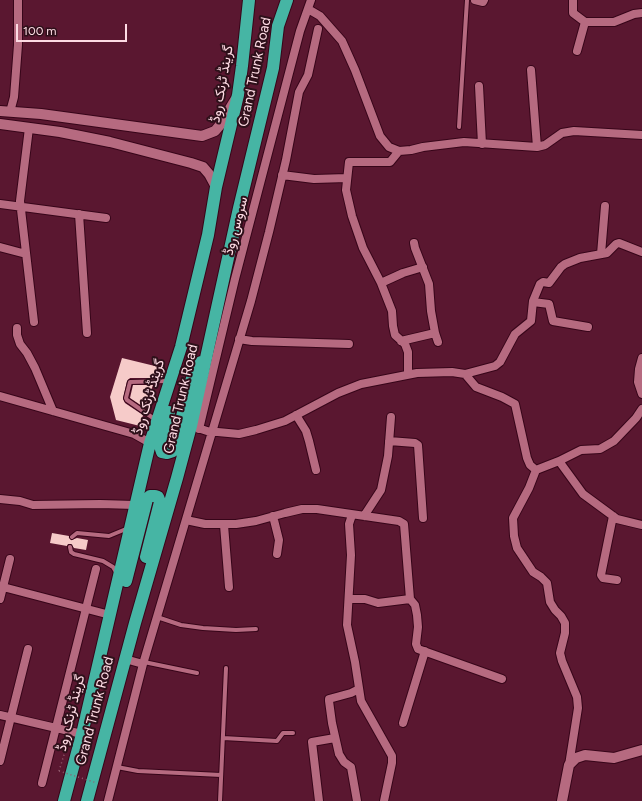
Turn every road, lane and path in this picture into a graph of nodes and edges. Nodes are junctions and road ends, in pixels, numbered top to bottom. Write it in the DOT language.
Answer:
graph roads {
  1 [pos="18,0"];
  2 [pos="282,0"];
  3 [pos="287,0"];
  4 [pos="310,0"];
  5 [pos="467,0"];
  6 [pos="475,0"];
  7 [pos="484,0"];
  8 [pos="574,0"];
  9 [pos="248,1"];
  10 [pos="308,9"];
  11 [pos="642,13"];
  12 [pos="585,22"];
  13 [pos="278,26"];
  14 [pos="318,29"];
  15 [pos="577,51"];
  16 [pos="531,70"];
  17 [pos="479,86"];
  18 [pos="238,94"];
  19 [pos="5,111"];
  20 [pos="0,124"];
  21 [pos="459,127"];
  22 [pos="29,128"];
  23 [pos="642,135"];
  24 [pos="482,144"];
  25 [pos="537,147"];
  26 [pos="399,151"];
  27 [pos="282,175"];
  28 [pos="347,178"];
  29 [pos="216,187"];
  30 [pos="0,204"];
  31 [pos="20,206"];
  32 [pos="605,206"];
  33 [pos="79,214"];
  34 [pos="106,218"];
  35 [pos="414,243"];
  36 [pos="0,247"];
  37 [pos="642,252"];
  38 [pos="26,254"];
  39 [pos="601,254"];
  40 [pos="423,267"];
  41 [pos="381,283"];
  42 [pos="533,302"];
  43 [pos="34,322"];
  44 [pos="588,327"];
  45 [pos="17,328"];
  46 [pos="87,333"];
  47 [pos="435,333"];
  48 [pos="239,339"];
  49 [pos="401,341"];
  50 [pos="438,342"];
  51 [pos="349,344"];
  52 [pos="181,347"];
  53 [pos="207,350"];
  54 [pos="642,358"];
  55 [pos="408,374"];
  56 [pos="465,374"];
  57 [pos="169,381"];
  58 [pos="642,394"];
  59 [pos="0,396"];
  60 [pos="642,408"];
  61 [pos="53,411"];
  62 [pos="296,415"];
  63 [pos="391,417"];
  64 [pos="158,422"];
  65 [pos="195,428"];
  66 [pos="212,431"];
  67 [pos="390,441"];
  68 [pos="150,443"];
  69 [pos="559,461"];
  70 [pos="316,470"];
  71 [pos="536,470"];
  72 [pos="0,499"];
  73 [pos="135,505"];
  74 [pos="352,515"];
  75 [pos="273,516"];
  76 [pos="364,516"];
  77 [pos="613,516"];
  78 [pos="423,518"];
  79 [pos="186,520"];
  80 [pos="224,525"];
  81 [pos="642,525"];
  82 [pos="130,526"];
  83 [pos="72,537"];
  84 [pos="70,547"];
  85 [pos="277,554"];
  86 [pos="10,559"];
  87 [pos="96,569"];
  88 [pos="119,576"];
  89 [pos="617,580"];
  90 [pos="3,587"];
  91 [pos="229,587"];
  92 [pos="0,599"];
  93 [pos="349,599"];
  94 [pos="410,599"];
  95 [pos="86,608"];
  96 [pos="110,613"];
  97 [pos="157,617"];
  98 [pos="135,623"];
  99 [pos="256,629"];
  100 [pos="28,649"];
  101 [pos="425,651"];
  102 [pos="125,659"];
  103 [pos="143,663"];
  104 [pos="226,668"];
  105 [pos="197,673"];
  106 [pos="502,679"];
  107 [pos="359,689"];
  108 [pos="0,715"];
  109 [pos="11,717"];
  110 [pos="403,723"];
  111 [pos="56,727"];
  112 [pos="293,733"];
  113 [pos="82,734"];
  114 [pos="223,738"];
  115 [pos="335,738"];
  116 [pos="67,744"];
  117 [pos="642,750"];
  118 [pos="0,761"];
  119 [pos="569,765"];
  120 [pos="117,767"];
  121 [pos="221,775"];
  122 [pos="42,783"];
  123 [pos="97,783"];
  124 [pos="64,801"];
  125 [pos="87,801"];
  126 [pos="108,801"];
  127 [pos="220,801"];
  128 [pos="319,801"];
  129 [pos="357,801"];
  130 [pos="384,801"];
  131 [pos="562,801"];
  1 -- 19 [label="street"];
  2 -- 13 [label="highway"];
  3 -- 13 [label="highway, Grand Trunk Road"];
  4 -- 10 [label="street, سروس روڈ"];
  5 -- 21 [label="lane"];
  6 -- 7 [label="street"];
  8 -- 12 [label="street"];
  9 -- 18 [label="highway, گرینڈ ٹرنک روڈ"];
  10 -- 26 [label="street"];
  10 -- 65 [label="street, سروس روڈ"];
  11 -- 12 [label="street"];
  12 -- 15 [label="street"];
  13 -- 53 [label="highway, Grand Trunk Road"];
  14 -- 27 [label="street"];
  16 -- 25 [label="street"];
  17 -- 24 [label="street"];
  18 -- 19 [label="main road"];
  18 -- 29 [label="highway, گرینڈ ٹرنک روڈ"];
  20 -- 22 [label="main road"];
  22 -- 29 [label="main road"];
  22 -- 31 [label="street"];
  23 -- 25 [label="street"];
  24 -- 25 [label="street"];
  24 -- 26 [label="street"];
  26 -- 28 [label="street"];
  27 -- 28 [label="street"];
  27 -- 48 [label="street"];
  28 -- 41 [label="street"];
  29 -- 52 [label="highway, گرینڈ ٹرنک روڈ"];
  30 -- 31 [label="street"];
  31 -- 33 [label="street"];
  31 -- 38 [label="street"];
  32 -- 39 [label="street"];
  33 -- 34 [label="street"];
  33 -- 46 [label="street"];
  35 -- 40 [label="street"];
  36 -- 38 [label="street"];
  37 -- 39 [label="street"];
  38 -- 43 [label="street"];
  39 -- 42 [label="street"];
  40 -- 41 [label="street"];
  40 -- 47 [label="street"];
  41 -- 49 [label="street"];
  42 -- 44 [label="street"];
  42 -- 56 [label="street"];
  45 -- 61 [label="street"];
  47 -- 49 [label="street"];
  47 -- 50 [label="street"];
  48 -- 51 [label="street"];
  48 -- 66 [label="street"];
  49 -- 55 [label="street"];
  52 -- 53 [label="highway"];
  52 -- 57 [label="highway, گرینڈ ٹرنک روڈ"];
  53 -- 65 [label="highway, Grand Trunk Road"];
  54 -- 58 [label="street"];
  55 -- 56 [label="street"];
  55 -- 62 [label="street"];
  56 -- 71 [label="street"];
  57 -- 64 [label="highway, گرینڈ ٹرنک روڈ"];
  57 -- 64 [label="lane"];
  59 -- 61 [label="street"];
  60 -- 69 [label="street"];
  61 -- 68 [label="street"];
  62 -- 66 [label="street"];
  62 -- 70 [label="street"];
  63 -- 67 [label="street"];
  64 -- 68 [label="highway, گرینڈ ٹرنک روڈ"];
  65 -- 66 [label="street"];
  65 -- 98 [label="highway, Grand Trunk Road"];
  66 -- 79 [label="street"];
  67 -- 76 [label="street"];
  67 -- 78 [label="street"];
  68 -- 73 [label="highway, گرینڈ ٹرنک روڈ"];
  69 -- 71 [label="street"];
  69 -- 77 [label="street"];
  71 -- 119 [label="street"];
  72 -- 73 [label="street"];
  73 -- 82 [label="highway, گرینڈ ٹرنک روڈ"];
  74 -- 75 [label="street"];
  74 -- 76 [label="street"];
  74 -- 93 [label="street"];
  75 -- 80 [label="street"];
  75 -- 85 [label="street"];
  76 -- 94 [label="street"];
  77 -- 81 [label="street"];
  77 -- 89 [label="street"];
  79 -- 80 [label="street"];
  79 -- 97 [label="street"];
  80 -- 91 [label="street"];
  82 -- 83 [label="lane"];
  82 -- 88 [label="highway, گرینڈ ٹرنک روڈ"];
  84 -- 88 [label="lane"];
  86 -- 90 [label="street"];
  87 -- 95 [label="street"];
  88 -- 96 [label="highway, گرینڈ ٹرنک روڈ"];
  90 -- 92 [label="street"];
  90 -- 95 [label="street"];
  93 -- 94 [label="street"];
  93 -- 107 [label="street"];
  94 -- 101 [label="street"];
  95 -- 96 [label="street"];
  95 -- 111 [label="street"];
  96 -- 98 [label="highway"];
  96 -- 113 [label="highway, گرینڈ ٹرنک روڈ"];
  97 -- 99 [label="lane"];
  97 -- 103 [label="street"];
  98 -- 102 [label="highway, Grand Trunk Road"];
  100 -- 109 [label="street"];
  101 -- 106 [label="street"];
  101 -- 110 [label="street"];
  102 -- 103 [label="street"];
  102 -- 125 [label="highway, Grand Trunk Road"];
  103 -- 105 [label="lane"];
  103 -- 120 [label="street"];
  104 -- 114 [label="lane"];
  107 -- 115 [label="street"];
  107 -- 130 [label="street"];
  108 -- 109 [label="street"];
  109 -- 111 [label="street"];
  109 -- 118 [label="street"];
  111 -- 113 [label="street"];
  111 -- 122 [label="street"];
  112 -- 114 [label="lane"];
  113 -- 124 [label="highway, گرینڈ ٹرنک روڈ"];
  114 -- 121 [label="lane"];
  115 -- 128 [label="street"];
  115 -- 129 [label="street"];
  116 -- 123 [label="path, bridge"];
  117 -- 119 [label="main road"];
  119 -- 131 [label="main road"];
  120 -- 121 [label="lane"];
  120 -- 126 [label="street"];
  121 -- 127 [label="lane"];
}
